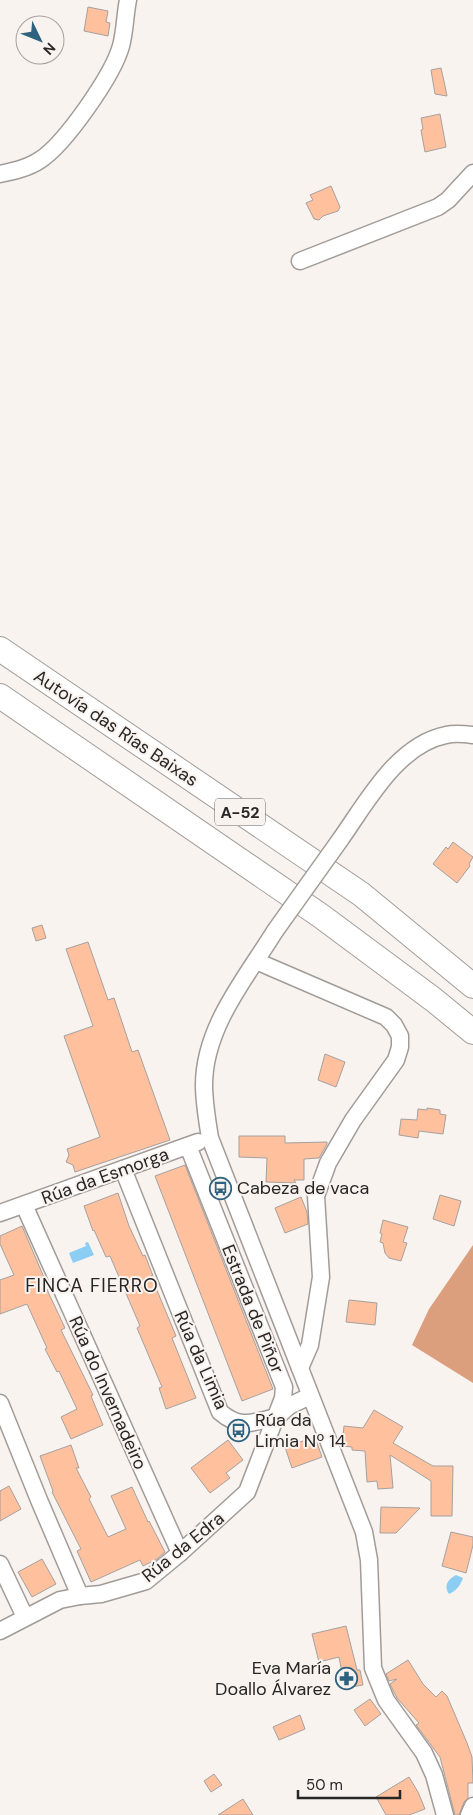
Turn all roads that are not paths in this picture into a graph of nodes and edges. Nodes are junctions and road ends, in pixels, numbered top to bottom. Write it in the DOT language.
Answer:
graph roads {
  1 [pos="128,0"];
  2 [pos="473,173"];
  3 [pos="0,174"];
  4 [pos="300,261"];
  5 [pos="0,649"];
  6 [pos="0,696"];
  7 [pos="473,735"];
  8 [pos="256,961"];
  9 [pos="473,986"];
  10 [pos="473,1032"];
  11 [pos="210,1138"];
  12 [pos="188,1146"];
  13 [pos="123,1169"];
  14 [pos="232,1193"];
  15 [pos="210,1202"];
  16 [pos="24,1205"];
  17 [pos="0,1213"];
  18 [pos="300,1368"];
  19 [pos="310,1396"];
  20 [pos="0,1403"];
  21 [pos="277,1417"];
  22 [pos="180,1553"];
  23 [pos="0,1564"];
  24 [pos="80,1596"];
  25 [pos="25,1618"];
  26 [pos="0,1630"];
  27 [pos="473,1806"];
  28 [pos="444,1815"];
  29 [pos="469,1815"];
  1 -- 3 [label="street"];
  2 -- 4 [label="street"];
  5 -- 9 [label="highway, Autovía das Rías Baixas / A-52"];
  6 -- 10 [label="highway, A-52"];
  7 -- 8 [label="street, bridge"];
  8 -- 11 [label="street"];
  8 -- 18 [label="street"];
  11 -- 12 [label="street, Rúa da Esmorga"];
  11 -- 14 [label="street"];
  12 -- 13 [label="street, Rúa da Esmorga"];
  12 -- 15 [label="street, Estrada de Piñor"];
  13 -- 16 [label="street, Rúa da Esmorga"];
  13 -- 21 [label="street, Rúa da Limia"];
  14 -- 15 [label="street"];
  14 -- 18 [label="street"];
  15 -- 21 [label="street, Estrada de Piñor"];
  16 -- 17 [label="street, Rúa da Esmorga"];
  16 -- 22 [label="street, Rúa do Invernadeiro"];
  18 -- 19 [label="street"];
  19 -- 21 [label="street"];
  19 -- 28 [label="street"];
  20 -- 24 [label="street"];
  21 -- 22 [label="street, Rúa da Edra"];
  22 -- 24 [label="street, Rúa da Edra"];
  23 -- 25 [label="street"];
  24 -- 25 [label="street, Rúa da Edra"];
  25 -- 26 [label="street, Rúa da Edra"];
  27 -- 29 [label="street"];
}
